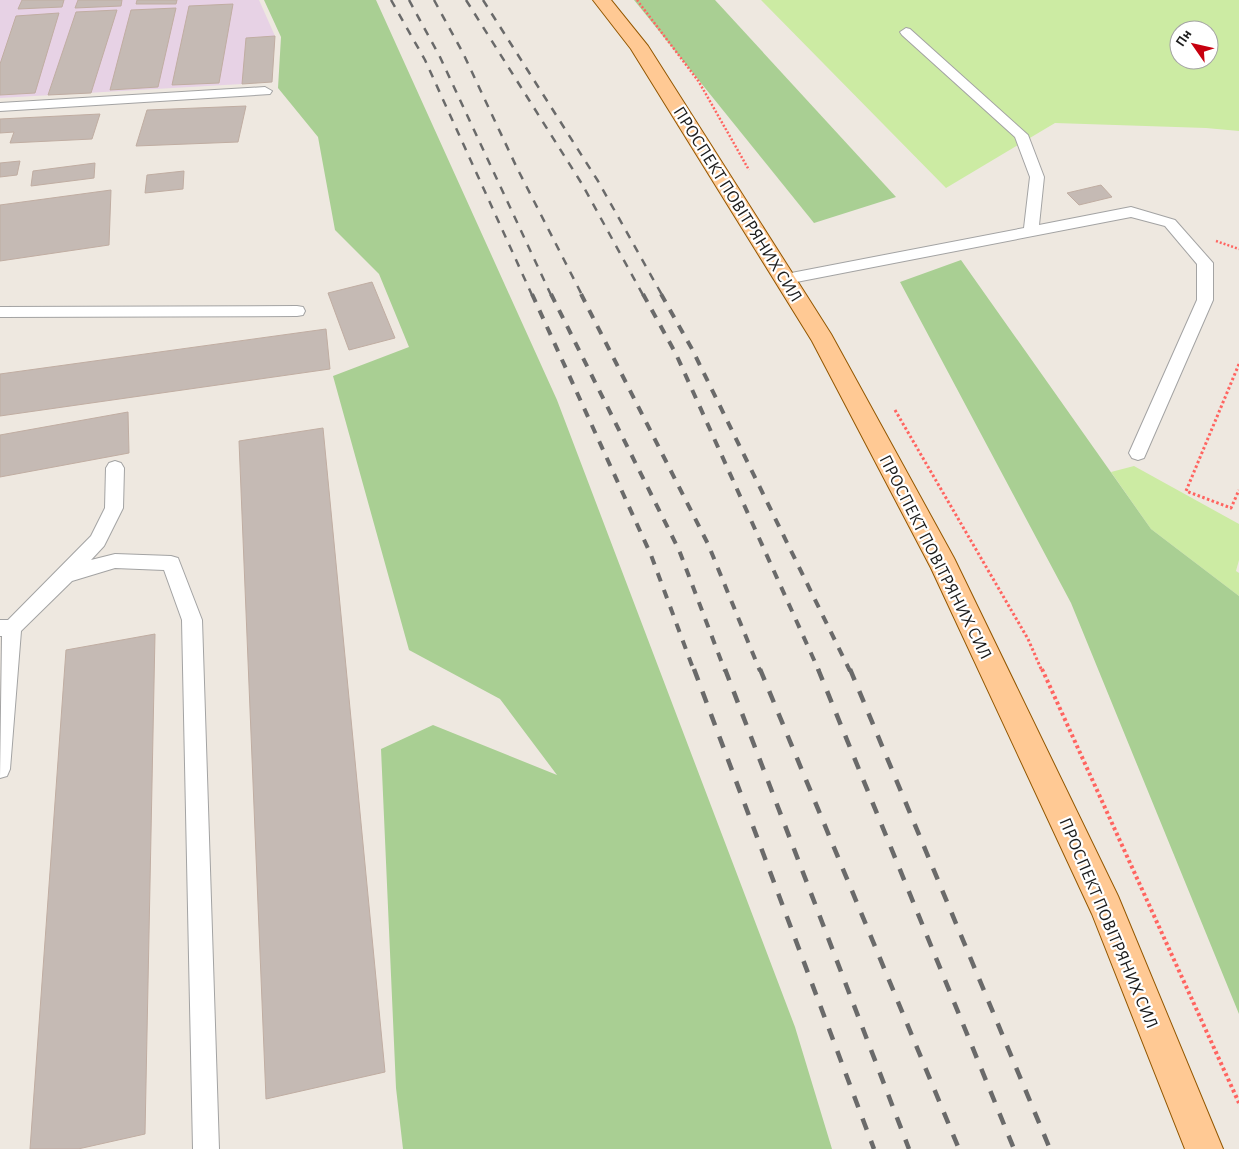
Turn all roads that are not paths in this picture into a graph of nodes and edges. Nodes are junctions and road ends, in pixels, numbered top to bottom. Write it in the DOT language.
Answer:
graph roads {
  1 [pos="602,0"];
  2 [pos="906,32"];
  3 [pos="265,91"];
  4 [pos="0,107"];
  5 [pos="1031,231"];
  6 [pos="786,279"];
  7 [pos="297,311"];
  8 [pos="0,312"];
  9 [pos="1138,453"];
  10 [pos="115,468"];
  11 [pos="66,575"];
  12 [pos="6,628"];
  13 [pos="0,769"];
  14 [pos="206,1149"];
  15 [pos="1204,1149"];
  1 -- 6 [label="main road, ПРОСПЕКТ ПОВІТРЯНИХ СИЛ"];
  2 -- 5 [label="lane"];
  3 -- 4 [label="lane"];
  5 -- 6 [label="lane"];
  5 -- 9 [label="lane"];
  6 -- 15 [label="main road, ПРОСПЕКТ ПОВІТРЯНИХ СИЛ"];
  7 -- 8 [label="lane"];
  10 -- 11 [label="lane"];
  11 -- 12 [label="lane"];
  11 -- 14 [label="lane"];
  12 -- 13 [label="lane"];
}
